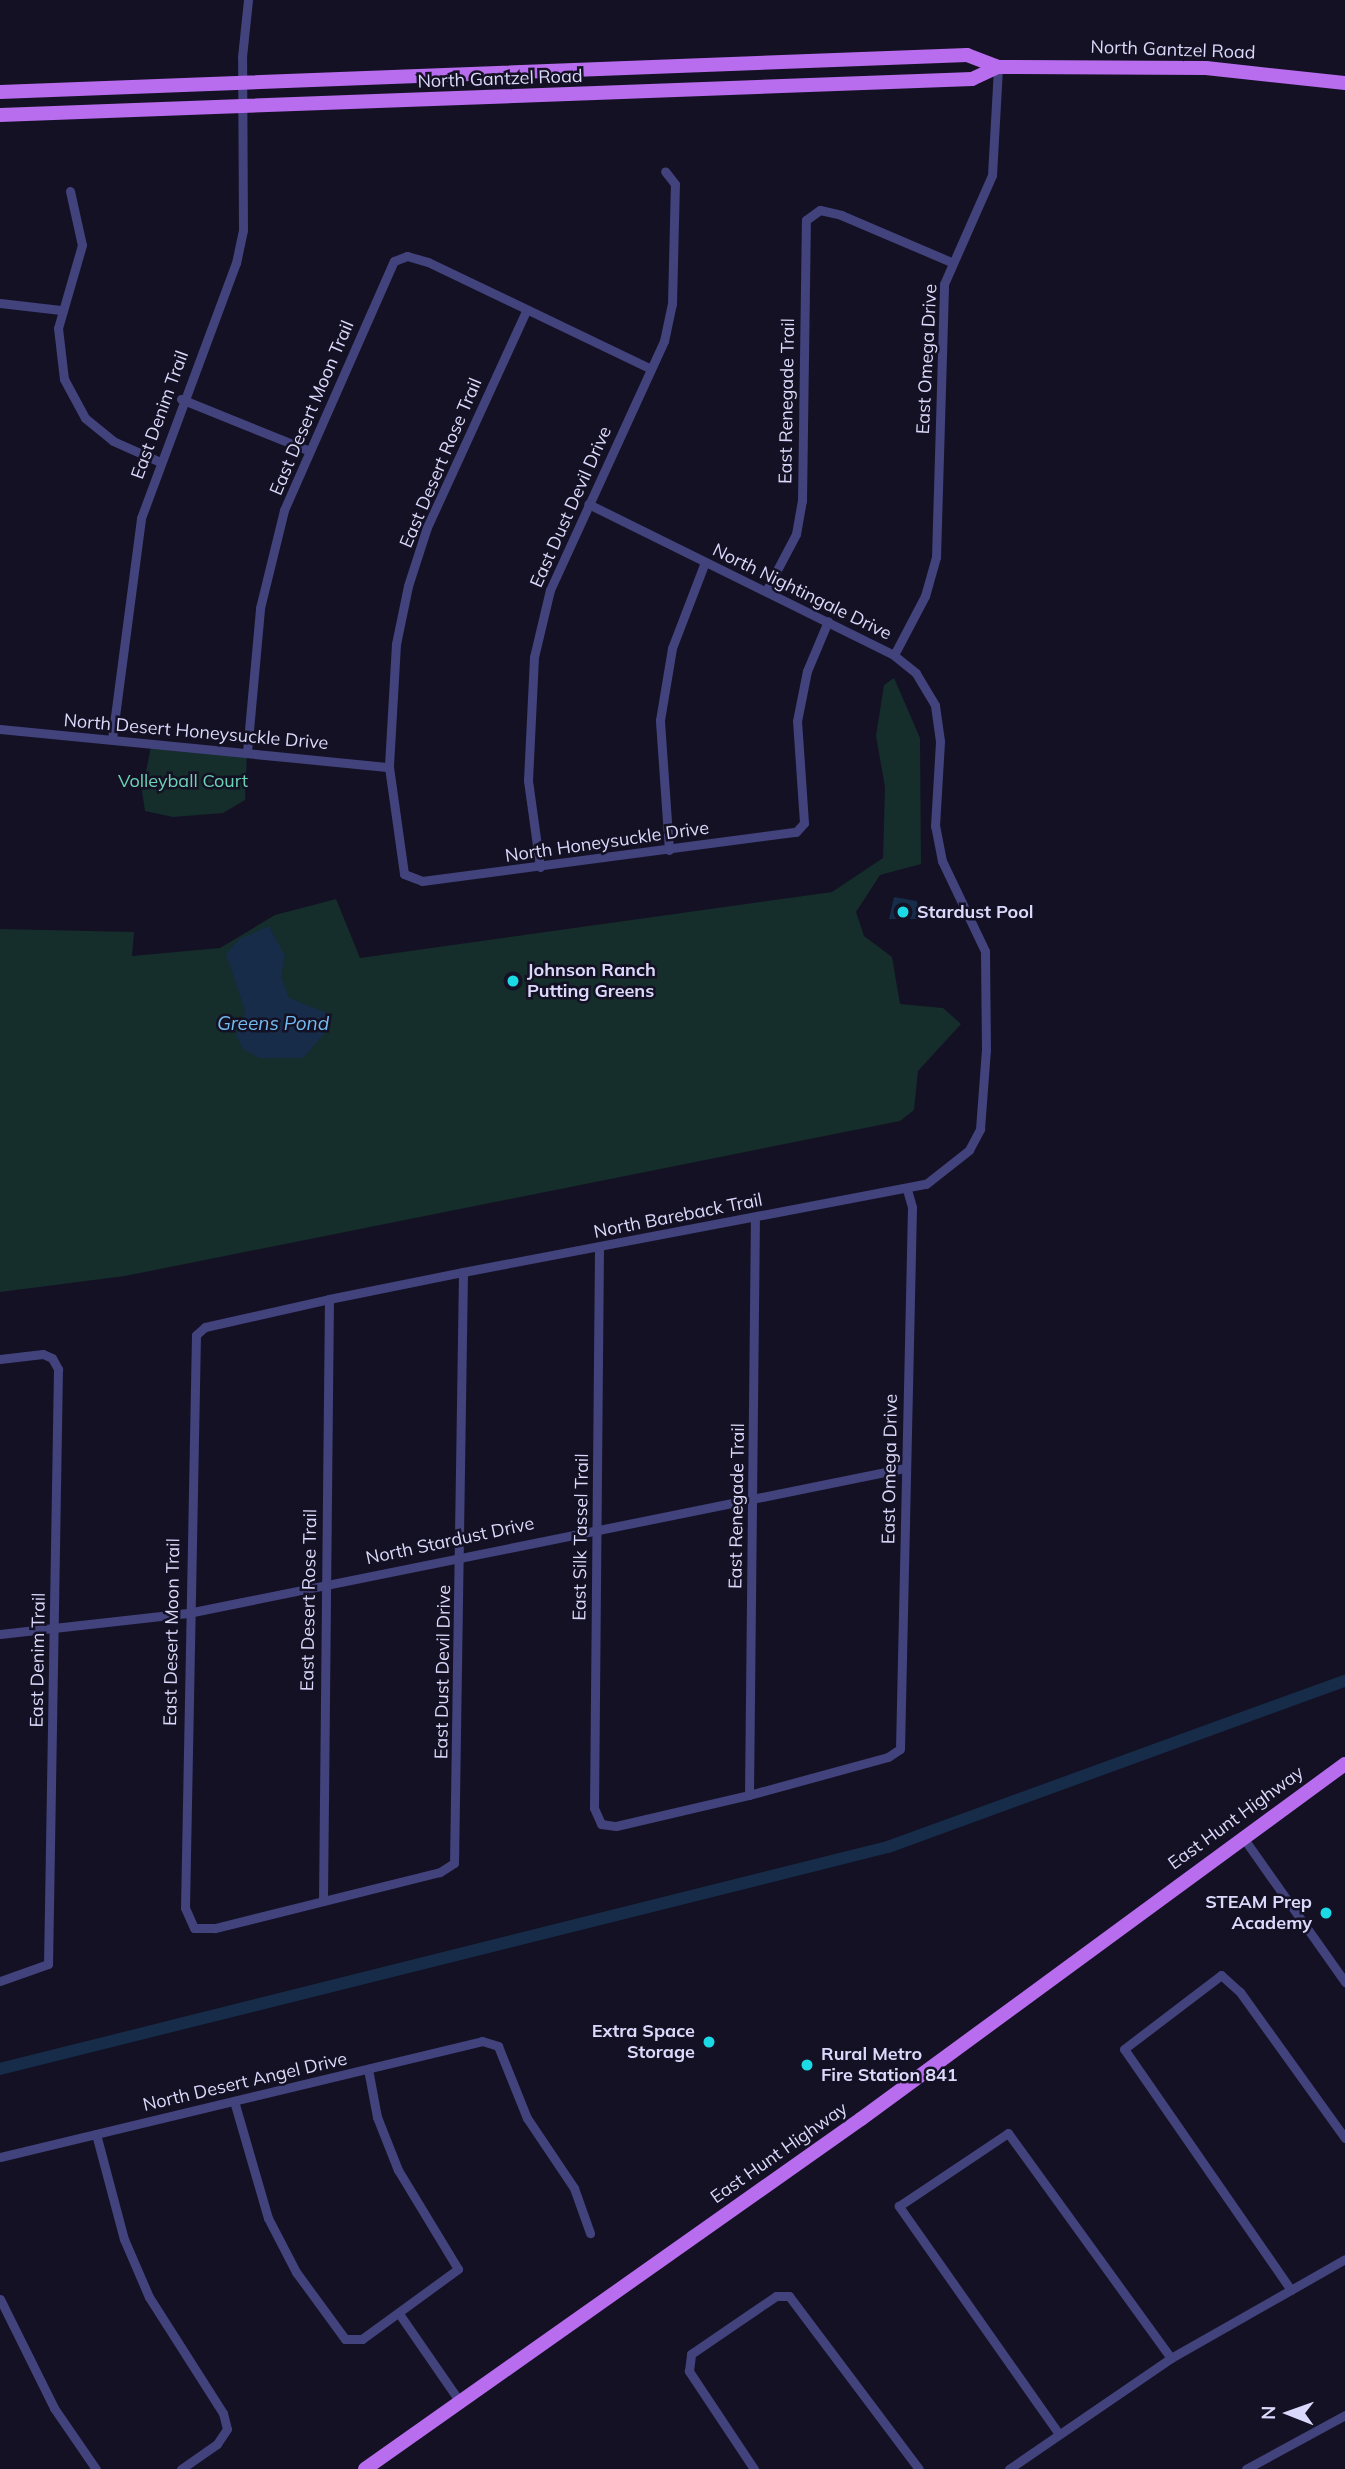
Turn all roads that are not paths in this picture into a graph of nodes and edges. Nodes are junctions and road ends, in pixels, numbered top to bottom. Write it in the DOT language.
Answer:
graph roads {
  1 [pos="248,0"];
  2 [pos="998,67"];
  3 [pos="1345,83"];
  4 [pos="242,84"];
  5 [pos="0,92"];
  6 [pos="245,107"];
  7 [pos="0,115"];
  8 [pos="665,171"];
  9 [pos="71,191"];
  10 [pos="951,261"];
  11 [pos="0,303"];
  12 [pos="61,310"];
  13 [pos="526,311"];
  14 [pos="651,369"];
  15 [pos="181,399"];
  16 [pos="307,450"];
  17 [pos="158,461"];
  18 [pos="588,504"];
  19 [pos="705,562"];
  20 [pos="766,591"];
  21 [pos="828,621"];
  22 [pos="894,654"];
  23 [pos="0,729"];
  24 [pos="111,740"];
  25 [pos="247,752"];
  26 [pos="389,767"];
  27 [pos="669,849"];
  28 [pos="540,867"];
  29 [pos="411,880"];
  30 [pos="986,960"];
  31 [pos="907,1189"];
  32 [pos="755,1217"];
  33 [pos="598,1248"];
  34 [pos="463,1272"];
  35 [pos="329,1299"];
  36 [pos="196,1335"];
  37 [pos="0,1359"];
  38 [pos="905,1468"];
  39 [pos="752,1499"];
  40 [pos="597,1527"];
  41 [pos="460,1553"];
  42 [pos="325,1584"];
  43 [pos="188,1613"];
  44 [pos="54,1629"];
  45 [pos="0,1634"];
  46 [pos="1345,1764"];
  47 [pos="749,1795"];
  48 [pos="1242,1836"];
  49 [pos="323,1900"];
  50 [pos="0,1981"];
  51 [pos="1345,1982"];
  52 [pos="368,2069"];
  53 [pos="234,2101"];
  54 [pos="96,2134"];
  55 [pos="1345,2138"];
  56 [pos="0,2157"];
  57 [pos="590,2233"];
  58 [pos="1345,2259"];
  59 [pos="1291,2290"];
  60 [pos="0,2299"];
  61 [pos="400,2315"];
  62 [pos="1171,2357"];
  63 [pos="460,2402"];
  64 [pos="1345,2416"];
  65 [pos="1059,2434"];
  66 [pos="96,2469"];
  67 [pos="181,2469"];
  68 [pos="365,2469"];
  69 [pos="754,2469"];
  70 [pos="919,2469"];
  71 [pos="1009,2469"];
  72 [pos="1246,2469"];
  1 -- 4 [label="street, East Denim Trail"];
  2 -- 3 [label="main road, North Gantzel Road"];
  2 -- 4 [label="main road, North Gantzel Road"];
  2 -- 6 [label="main road, North Gantzel Road"];
  2 -- 10 [label="street, East Omega Drive"];
  4 -- 5 [label="main road, North Gantzel Road"];
  4 -- 6 [label="street, East Denim Trail"];
  6 -- 7 [label="main road, North Gantzel Road"];
  6 -- 15 [label="street, East Denim Trail"];
  8 -- 14 [label="street, East Dust Devil Drive"];
  9 -- 12 [label="street"];
  10 -- 20 [label="street, East Renegade Trail"];
  10 -- 22 [label="street, East Omega Drive"];
  11 -- 12 [label="street"];
  12 -- 17 [label="street"];
  13 -- 14 [label="street"];
  13 -- 16 [label="street, East Desert Moon Trail"];
  13 -- 26 [label="street, East Desert Rose Trail"];
  14 -- 18 [label="street, East Dust Devil Drive"];
  15 -- 16 [label="street"];
  15 -- 17 [label="street, East Denim Trail"];
  16 -- 25 [label="street, East Desert Moon Trail"];
  17 -- 24 [label="street, East Denim Trail"];
  18 -- 19 [label="street, North Nightingale Drive"];
  18 -- 28 [label="street, East Dust Devil Drive"];
  19 -- 20 [label="street, North Nightingale Drive"];
  19 -- 27 [label="street"];
  20 -- 21 [label="street, North Nightingale Drive"];
  21 -- 22 [label="street, North Nightingale Drive"];
  21 -- 27 [label="street, North Honeysuckle Drive"];
  22 -- 30 [label="street, North Nightingale Drive"];
  23 -- 24 [label="street, North Desert Honeysuckle Drive"];
  24 -- 25 [label="street, North Desert Honeysuckle Drive"];
  25 -- 26 [label="street, North Desert Honeysuckle Drive"];
  26 -- 29 [label="street, East Desert Rose Trail"];
  27 -- 28 [label="street, North Honeysuckle Drive"];
  28 -- 29 [label="street, North Honeysuckle Drive"];
  30 -- 31 [label="street, North Bareback Trail"];
  31 -- 32 [label="street, North Bareback Trail"];
  31 -- 38 [label="street, East Omega Drive"];
  32 -- 33 [label="street, North Bareback Trail"];
  32 -- 39 [label="street, East Renegade Trail"];
  33 -- 34 [label="street, North Bareback Trail"];
  33 -- 40 [label="street, East Silk Tassel Trail"];
  34 -- 35 [label="street, North Bareback Trail"];
  34 -- 41 [label="street, East Dust Devil Drive"];
  35 -- 36 [label="street, North Bareback Trail"];
  35 -- 42 [label="street, East Desert Rose Trail"];
  36 -- 43 [label="street, East Desert Moon Trail"];
  37 -- 44 [label="street, East Denim Trail"];
  38 -- 39 [label="street, North Stardust Drive"];
  38 -- 47 [label="street, East Omega Drive"];
  39 -- 40 [label="street, North Stardust Drive"];
  39 -- 47 [label="street, East Renegade Trail"];
  40 -- 41 [label="street, North Stardust Drive"];
  40 -- 47 [label="street, East Silk Tassel Trail"];
  41 -- 42 [label="street, North Stardust Drive"];
  41 -- 49 [label="street, East Dust Devil Drive"];
  42 -- 43 [label="street, North Stardust Drive"];
  42 -- 49 [label="street, East Desert Rose Trail"];
  43 -- 44 [label="street, North Stardust Drive"];
  43 -- 49 [label="street, East Desert Moon Trail"];
  44 -- 45 [label="street, North Stardust Drive"];
  44 -- 50 [label="street, East Denim Trail"];
  46 -- 48 [label="main road, East Hunt Highway"];
  48 -- 51 [label="street"];
  48 -- 63 [label="main road, East Hunt Highway"];
  52 -- 53 [label="street, North Desert Angel Drive"];
  52 -- 57 [label="street, North Desert Angel Drive"];
  52 -- 61 [label="street"];
  53 -- 54 [label="street, North Desert Angel Drive"];
  53 -- 61 [label="street"];
  54 -- 56 [label="street, North Desert Angel Drive"];
  54 -- 67 [label="street"];
  55 -- 59 [label="street"];
  58 -- 59 [label="street"];
  59 -- 62 [label="street"];
  60 -- 66 [label="street"];
  61 -- 63 [label="street"];
  62 -- 65 [label="street"];
  62 -- 65 [label="street"];
  63 -- 68 [label="main road, East Hunt Highway"];
  64 -- 72 [label="street"];
  65 -- 71 [label="street"];
  69 -- 70 [label="street"];
}
